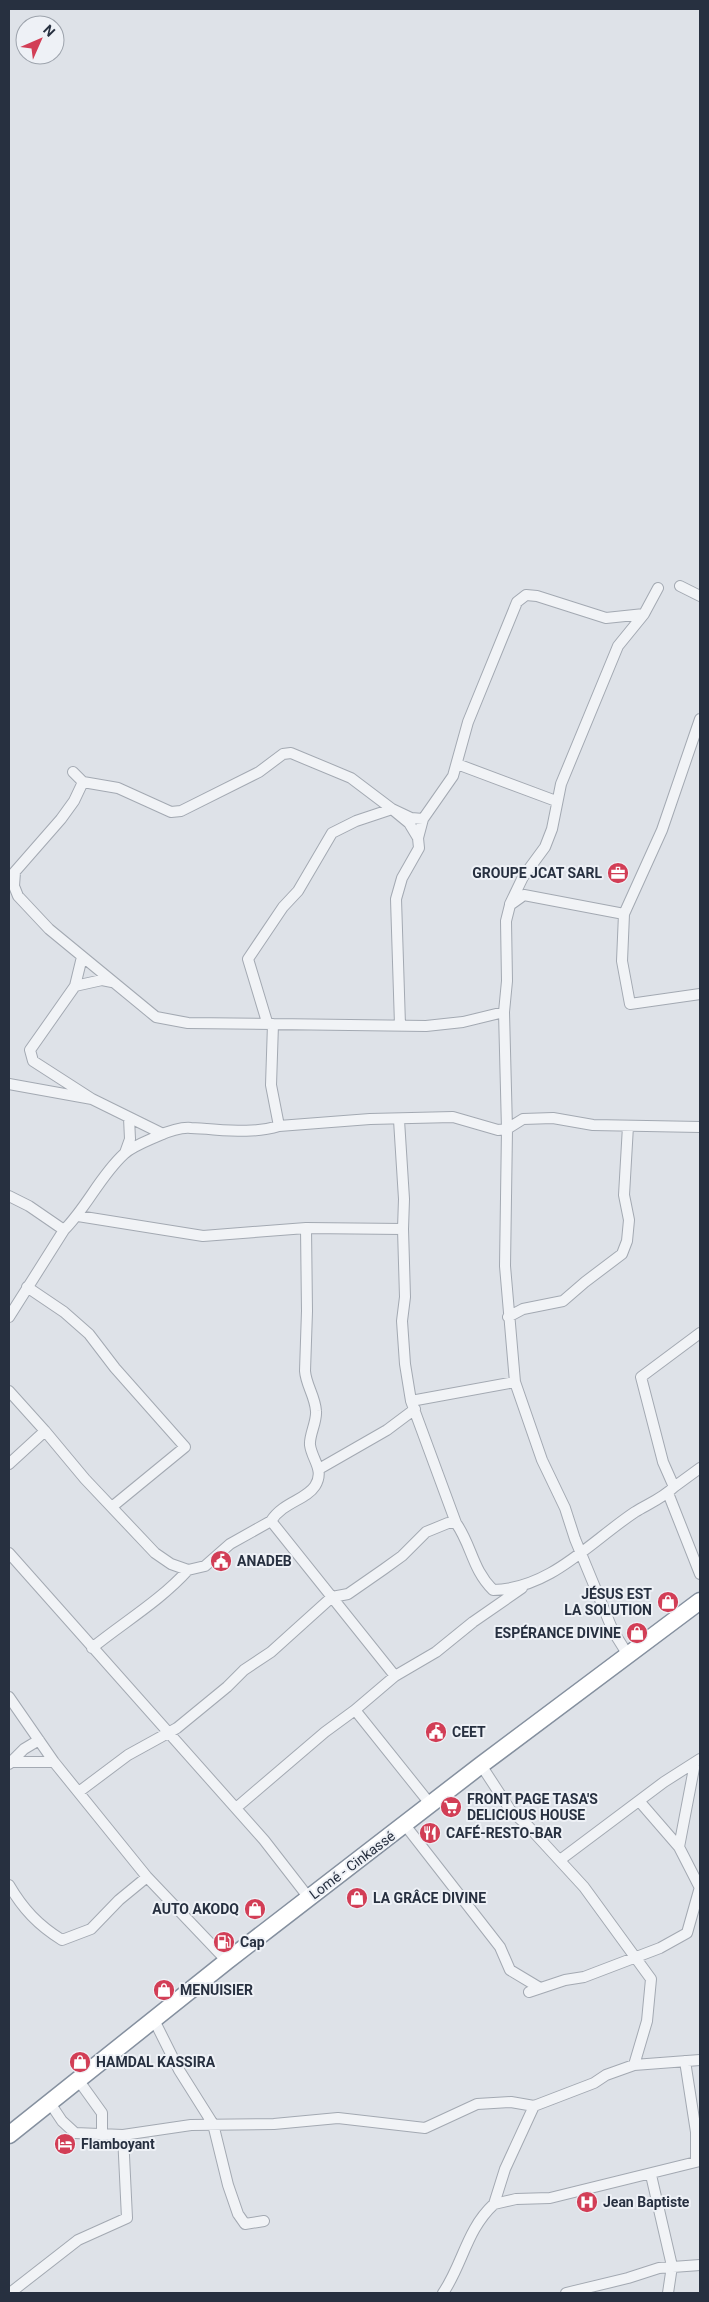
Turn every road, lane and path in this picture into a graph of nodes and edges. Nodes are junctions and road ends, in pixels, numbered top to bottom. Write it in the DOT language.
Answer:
graph roads {
  1 [pos="680,586"];
  2 [pos="658,588"];
  3 [pos="700,596"];
  4 [pos="644,614"];
  5 [pos="700,719"];
  6 [pos="457,764"];
  7 [pos="73,772"];
  8 [pos="83,782"];
  9 [pos="556,801"];
  10 [pos="392,810"];
  11 [pos="423,819"];
  12 [pos="418,838"];
  13 [pos="12,876"];
  14 [pos="13,895"];
  15 [pos="510,905"];
  16 [pos="624,914"];
  17 [pos="82,957"];
  18 [pos="116,983"];
  19 [pos="75,986"];
  20 [pos="700,994"];
  21 [pos="504,1012"];
  22 [pos="270,1023"];
  23 [pos="400,1024"];
  24 [pos="9,1084"];
  25 [pos="92,1099"];
  26 [pos="129,1118"];
  27 [pos="399,1120"];
  28 [pos="279,1126"];
  29 [pos="628,1126"];
  30 [pos="700,1127"];
  31 [pos="507,1129"];
  32 [pos="163,1134"];
  33 [pos="125,1154"];
  34 [pos="9,1196"];
  35 [pos="78,1216"];
  36 [pos="306,1228"];
  37 [pos="403,1229"];
  38 [pos="64,1230"];
  39 [pos="26,1287"];
  40 [pos="9,1317"];
  41 [pos="508,1317"];
  42 [pos="700,1333"];
  43 [pos="515,1382"];
  44 [pos="9,1391"];
  45 [pos="413,1405"];
  46 [pos="45,1431"];
  47 [pos="9,1464"];
  48 [pos="700,1468"];
  49 [pos="319,1469"];
  50 [pos="671,1490"];
  51 [pos="113,1506"];
  52 [pos="271,1521"];
  53 [pos="456,1523"];
  54 [pos="9,1553"];
  55 [pos="581,1553"];
  56 [pos="188,1570"];
  57 [pos="700,1574"];
  58 [pos="526,1586"];
  59 [pos="332,1597"];
  60 [pos="699,1605"];
  61 [pos="92,1648"];
  62 [pos="628,1655"];
  63 [pos="395,1676"];
  64 [pos="9,1697"];
  65 [pos="355,1710"];
  66 [pos="169,1733"];
  67 [pos="39,1740"];
  68 [pos="698,1761"];
  69 [pos="54,1762"];
  70 [pos="10,1763"];
  71 [pos="481,1765"];
  72 [pos="80,1791"];
  73 [pos="640,1802"];
  74 [pos="432,1804"];
  75 [pos="236,1808"];
  76 [pos="405,1825"];
  77 [pos="679,1846"];
  78 [pos="560,1860"];
  79 [pos="147,1877"];
  80 [pos="9,1885"];
  81 [pos="700,1887"];
  82 [pos="309,1898"];
  83 [pos="633,1957"];
  84 [pos="226,1961"];
  85 [pos="540,1988"];
  86 [pos="529,1992"];
  87 [pos="154,2020"];
  88 [pos="700,2060"];
  89 [pos="685,2061"];
  90 [pos="634,2065"];
  91 [pos="79,2081"];
  92 [pos="50,2104"];
  93 [pos="534,2106"];
  94 [pos="213,2124"];
  95 [pos="102,2133"];
  96 [pos="123,2134"];
  97 [pos="9,2135"];
  98 [pos="698,2161"];
  99 [pos="651,2174"];
  100 [pos="494,2204"];
  101 [pos="264,2221"];
  102 [pos="700,2265"];
  103 [pos="672,2266"];
  104 [pos="10,2293"];
  105 [pos="443,2293"];
  106 [pos="566,2293"];
  107 [pos="668,2293"];
  1 -- 3 [label="street"];
  2 -- 4 [label="street"];
  4 -- 6 [label="street"];
  4 -- 9 [label="street"];
  5 -- 16 [label="street"];
  6 -- 9 [label="street"];
  6 -- 11 [label="street"];
  7 -- 8 [label="street"];
  8 -- 10 [label="street"];
  8 -- 13 [label="street"];
  9 -- 15 [label="street"];
  10 -- 11 [label="street"];
  10 -- 12 [label="street"];
  10 -- 22 [label="street"];
  11 -- 12 [label="street"];
  12 -- 23 [label="street"];
  13 -- 14 [label="street"];
  14 -- 17 [label="street"];
  15 -- 16 [label="street"];
  15 -- 21 [label="street"];
  16 -- 20 [label="street"];
  17 -- 18 [label="street"];
  17 -- 19 [label="street"];
  18 -- 19 [label="street"];
  18 -- 22 [label="street"];
  19 -- 25 [label="street"];
  21 -- 23 [label="street"];
  21 -- 31 [label="street"];
  22 -- 23 [label="street"];
  22 -- 28 [label="street"];
  24 -- 25 [label="street"];
  25 -- 26 [label="street"];
  26 -- 32 [label="street"];
  26 -- 33 [label="street"];
  27 -- 28 [label="street"];
  27 -- 31 [label="street"];
  27 -- 37 [label="street"];
  28 -- 32 [label="street"];
  29 -- 30 [label="street"];
  29 -- 31 [label="street"];
  29 -- 41 [label="street"];
  31 -- 41 [label="street"];
  32 -- 33 [label="street"];
  33 -- 35 [label="street"];
  34 -- 38 [label="street"];
  35 -- 36 [label="street"];
  35 -- 38 [label="street"];
  36 -- 37 [label="street"];
  36 -- 49 [label="street"];
  37 -- 45 [label="street"];
  38 -- 39 [label="street"];
  39 -- 40 [label="street"];
  39 -- 51 [label="street"];
  41 -- 43 [label="street"];
  42 -- 50 [label="street"];
  43 -- 45 [label="street"];
  43 -- 55 [label="street"];
  44 -- 46 [label="street"];
  45 -- 49 [label="street"];
  45 -- 53 [label="street"];
  46 -- 47 [label="street"];
  46 -- 51 [label="street"];
  48 -- 50 [label="street"];
  49 -- 52 [label="street"];
  50 -- 55 [label="street"];
  50 -- 57 [label="street"];
  51 -- 56 [label="street"];
  52 -- 56 [label="street"];
  52 -- 59 [label="street"];
  53 -- 58 [label="street"];
  53 -- 59 [label="street"];
  54 -- 61 [label="street"];
  55 -- 58 [label="street"];
  55 -- 62 [label="street"];
  56 -- 61 [label="street"];
  58 -- 63 [label="street"];
  59 -- 63 [label="street"];
  59 -- 66 [label="street"];
  60 -- 62 [label="highway, Lomé - Cinkassé"];
  61 -- 66 [label="street"];
  62 -- 71 [label="highway, Lomé - Cinkassé"];
  63 -- 65 [label="street"];
  64 -- 67 [label="street"];
  65 -- 74 [label="street"];
  65 -- 75 [label="street"];
  66 -- 72 [label="street"];
  66 -- 75 [label="street"];
  67 -- 69 [label="street"];
  67 -- 70 [label="street"];
  68 -- 73 [label="street"];
  68 -- 77 [label="street"];
  69 -- 70 [label="street"];
  69 -- 72 [label="street"];
  71 -- 74 [label="highway, Lomé - Cinkassé"];
  71 -- 78 [label="street"];
  72 -- 79 [label="street"];
  73 -- 77 [label="street"];
  73 -- 78 [label="street"];
  74 -- 76 [label="highway, Lomé - Cinkassé"];
  75 -- 82 [label="street"];
  76 -- 82 [label="highway, Lomé - Cinkassé"];
  76 -- 85 [label="street"];
  77 -- 81 [label="street"];
  78 -- 83 [label="street"];
  79 -- 80 [label="street"];
  79 -- 84 [label="street"];
  81 -- 83 [label="street"];
  82 -- 84 [label="highway, Lomé - Cinkassé"];
  83 -- 85 [label="street"];
  83 -- 90 [label="street"];
  84 -- 87 [label="highway, Lomé - Cinkassé"];
  85 -- 86 [label="street"];
  87 -- 91 [label="highway, Lomé - Cinkassé"];
  87 -- 94 [label="street"];
  88 -- 89 [label="street"];
  89 -- 90 [label="street"];
  89 -- 98 [label="street"];
  90 -- 93 [label="street"];
  91 -- 92 [label="highway, Lomé - Cinkassé"];
  91 -- 95 [label="street"];
  92 -- 95 [label="street"];
  92 -- 97 [label="highway, Lomé - Cinkassé"];
  93 -- 94 [label="street"];
  93 -- 100 [label="street"];
  94 -- 96 [label="street"];
  94 -- 101 [label="street"];
  95 -- 96 [label="street"];
  96 -- 104 [label="street"];
  98 -- 99 [label="street"];
  99 -- 100 [label="street"];
  99 -- 103 [label="street"];
  100 -- 105 [label="street"];
  102 -- 103 [label="street"];
  103 -- 106 [label="street"];
  103 -- 107 [label="street"];
}
